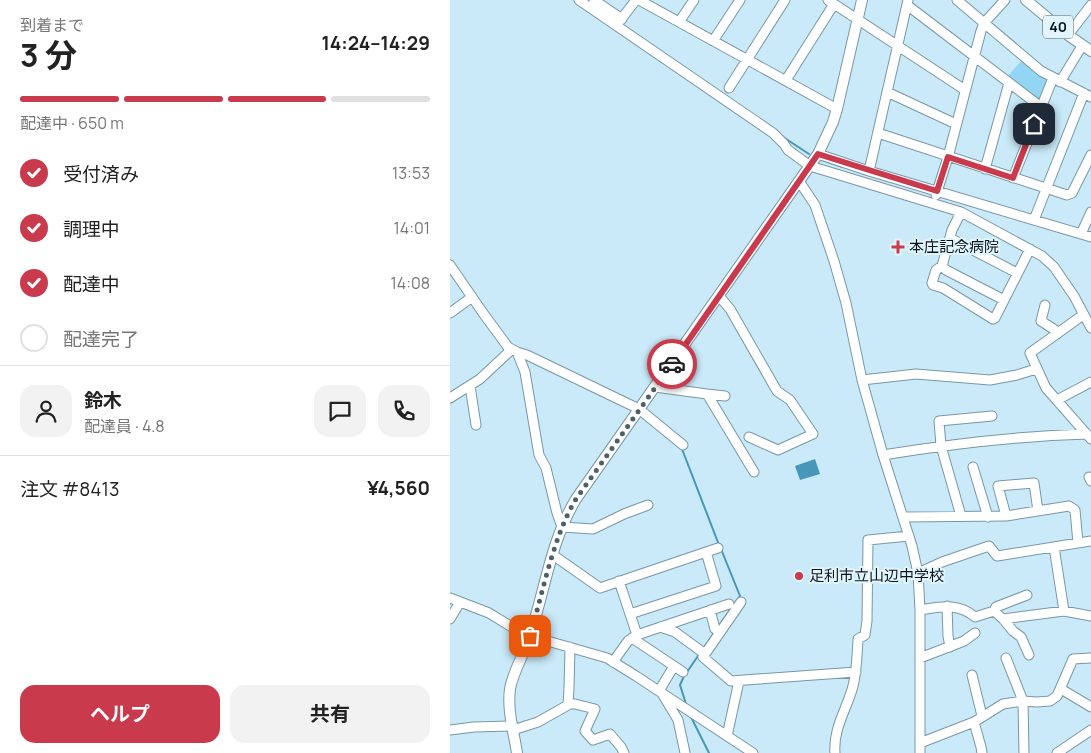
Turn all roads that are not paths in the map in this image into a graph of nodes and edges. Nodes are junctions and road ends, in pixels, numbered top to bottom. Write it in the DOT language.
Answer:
graph roads {
  1 [pos="579,0"];
  2 [pos="594,0"];
  3 [pos="637,0"];
  4 [pos="694,0"];
  5 [pos="740,0"];
  6 [pos="785,0"];
  7 [pos="862,0"];
  8 [pos="957,0"];
  9 [pos="1004,0"];
  10 [pos="1026,0"];
  11 [pos="831,2"];
  12 [pos="908,2"];
  13 [pos="1091,5"];
  14 [pos="858,19"];
  15 [pos="679,22"];
  16 [pos="619,23"];
  17 [pos="984,23"];
  18 [pos="1068,36"];
  19 [pos="713,41"];
  20 [pos="897,45"];
  21 [pos="1086,49"];
  22 [pos="974,56"];
  23 [pos="747,60"];
  24 [pos="786,80"];
  25 [pos="1056,80"];
  26 [pos="1009,83"];
  27 [pos="729,88"];
  28 [pos="965,90"];
  29 [pos="887,92"];
  30 [pos="1087,95"];
  31 [pos="1041,107"];
  32 [pos="837,109"];
  33 [pos="956,124"];
  34 [pos="878,133"];
  35 [pos="818,154"];
  36 [pos="1091,155"];
  37 [pos="948,157"];
  38 [pos="810,166"];
  39 [pos="1088,168"];
  40 [pos="985,169"];
  41 [pos="869,170"];
  42 [pos="1013,178"];
  43 [pos="799,181"];
  44 [pos="1046,188"];
  45 [pos="937,191"];
  46 [pos="933,203"];
  47 [pos="961,212"];
  48 [pos="1091,212"];
  49 [pos="1034,220"];
  50 [pos="1081,234"];
  51 [pos="1091,237"];
  52 [pos="950,238"];
  53 [pos="1030,249"];
  54 [pos="450,265"];
  55 [pos="942,266"];
  56 [pos="1018,273"];
  57 [pos="719,296"];
  58 [pos="472,297"];
  59 [pos="1004,300"];
  60 [pos="1044,306"];
  61 [pos="450,312"];
  62 [pos="1083,315"];
  63 [pos="1091,328"];
  64 [pos="1057,334"];
  65 [pos="514,351"];
  66 [pos="1036,369"];
  67 [pos="862,380"];
  68 [pos="1091,382"];
  69 [pos="470,386"];
  70 [pos="655,387"];
  71 [pos="707,394"];
  72 [pos="725,396"];
  73 [pos="450,398"];
  74 [pos="1057,400"];
  75 [pos="639,410"];
  76 [pos="992,416"];
  77 [pos="476,425"];
  78 [pos="749,437"];
  79 [pos="1089,437"];
  80 [pos="683,445"];
  81 [pos="942,446"];
  82 [pos="883,455"];
  83 [pos="972,467"];
  84 [pos="754,472"];
  85 [pos="648,505"];
  86 [pos="1038,511"];
  87 [pos="962,516"];
  88 [pos="1006,516"];
  89 [pos="903,517"];
  90 [pos="988,517"];
  91 [pos="562,527"];
  92 [pos="909,536"];
  93 [pos="1091,541"];
  94 [pos="1078,543"];
  95 [pos="1054,547"];
  96 [pos="718,548"];
  97 [pos="706,552"];
  98 [pos="553,555"];
  99 [pos="918,573"];
  100 [pos="619,581"];
  101 [pos="1027,596"];
  102 [pos="450,598"];
  103 [pos="460,602"];
  104 [pos="742,602"];
  105 [pos="729,604"];
  106 [pos="947,606"];
  107 [pos="710,610"];
  108 [pos="920,610"];
  109 [pos="994,611"];
  110 [pos="1064,611"];
  111 [pos="630,614"];
  112 [pos="1091,616"];
  113 [pos="1003,619"];
  114 [pos="450,620"];
  115 [pos="659,626"];
  116 [pos="720,632"];
  117 [pos="974,633"];
  118 [pos="530,636"];
  119 [pos="635,636"];
  120 [pos="950,646"];
  121 [pos="570,647"];
  122 [pos="705,654"];
  123 [pos="1029,655"];
  124 [pos="920,658"];
  125 [pos="1006,658"];
  126 [pos="1091,658"];
  127 [pos="613,662"];
  128 [pos="674,666"];
  129 [pos="683,672"];
  130 [pos="856,672"];
  131 [pos="972,675"];
  132 [pos="739,681"];
  133 [pos="1060,689"];
  134 [pos="660,692"];
  135 [pos="1023,701"];
  136 [pos="568,704"];
  137 [pos="1091,707"];
  138 [pos="982,716"];
  139 [pos="974,722"];
  140 [pos="513,728"];
  141 [pos="450,730"];
  142 [pos="1091,730"];
  143 [pos="726,736"];
  144 [pos="920,743"];
  145 [pos="517,753"];
  146 [pos="624,753"];
  147 [pos="685,753"];
  148 [pos="753,753"];
  149 [pos="835,753"];
  150 [pos="920,753"];
  151 [pos="982,753"];
  152 [pos="1024,753"];
  153 [pos="1057,753"];
  1 -- 16 [label="street"];
  2 -- 16 [label="street"];
  3 -- 15 [label="street"];
  3 -- 16 [label="street"];
  4 -- 15 [label="street"];
  5 -- 19 [label="street"];
  6 -- 23 [label="street"];
  7 -- 14 [label="main road"];
  8 -- 17 [label="street"];
  9 -- 17 [label="street"];
  10 -- 18 [label="main road, 40"];
  11 -- 14 [label="street"];
  11 -- 24 [label="street"];
  12 -- 20 [label="street"];
  12 -- 22 [label="street"];
  13 -- 18 [label="street"];
  14 -- 20 [label="street"];
  14 -- 32 [label="main road"];
  15 -- 19 [label="street"];
  16 -- 38 [label="street"];
  17 -- 22 [label="street"];
  17 -- 25 [label="street"];
  18 -- 21 [label="main road, 40"];
  19 -- 23 [label="street"];
  20 -- 28 [label="street"];
  20 -- 29 [label="street"];
  21 -- 25 [label="street"];
  22 -- 26 [label="street"];
  22 -- 28 [label="street"];
  23 -- 24 [label="street"];
  23 -- 27 [label="street"];
  24 -- 32 [label="street"];
  25 -- 30 [label="street"];
  25 -- 31 [label="street"];
  26 -- 31 [label="street"];
  26 -- 40 [label="street"];
  28 -- 33 [label="street"];
  29 -- 33 [label="street"];
  29 -- 34 [label="street"];
  30 -- 44 [label="street"];
  31 -- 42 [label="street"];
  32 -- 35 [label="main road"];
  33 -- 37 [label="street"];
  34 -- 37 [label="street"];
  34 -- 41 [label="street"];
  35 -- 38 [label="main road"];
  35 -- 41 [label="street"];
  36 -- 39 [label="street"];
  37 -- 40 [label="street"];
  37 -- 45 [label="street"];
  38 -- 43 [label="main road"];
  38 -- 46 [label="street"];
  39 -- 44 [label="street"];
  40 -- 42 [label="street"];
  41 -- 45 [label="street"];
  42 -- 44 [label="street"];
  43 -- 57 [label="main road"];
  43 -- 67 [label="street"];
  44 -- 49 [label="street"];
  45 -- 46 [label="street"];
  45 -- 49 [label="street"];
  46 -- 47 [label="street"];
  47 -- 52 [label="street"];
  47 -- 53 [label="street"];
  48 -- 50 [label="street"];
  49 -- 50 [label="street"];
  50 -- 51 [label="street"];
  52 -- 55 [label="street"];
  52 -- 56 [label="street"];
  53 -- 56 [label="street"];
  53 -- 62 [label="street"];
  54 -- 58 [label="street"];
  55 -- 59 [label="street"];
  55 -- 59 [label="street"];
  56 -- 59 [label="street"];
  57 -- 70 [label="main road"];
  57 -- 78 [label="street"];
  58 -- 61 [label="street"];
  58 -- 65 [label="street"];
  60 -- 64 [label="street"];
  62 -- 63 [label="street"];
  62 -- 64 [label="street"];
  64 -- 66 [label="street"];
  65 -- 69 [label="street"];
  65 -- 75 [label="street"];
  65 -- 91 [label="street"];
  66 -- 67 [label="street"];
  66 -- 74 [label="street"];
  67 -- 82 [label="street"];
  68 -- 74 [label="street"];
  69 -- 73 [label="street"];
  69 -- 77 [label="street"];
  70 -- 71 [label="street"];
  70 -- 75 [label="main road"];
  71 -- 72 [label="street"];
  71 -- 84 [label="street"];
  74 -- 79 [label="street"];
  75 -- 80 [label="street"];
  75 -- 91 [label="main road"];
  76 -- 81 [label="street"];
  79 -- 81 [label="street"];
  81 -- 82 [label="street"];
  81 -- 87 [label="street"];
  82 -- 89 [label="street"];
  83 -- 90 [label="street"];
  85 -- 91 [label="street"];
  86 -- 88 [label="street"];
  86 -- 88 [label="street"];
  86 -- 94 [label="street"];
  87 -- 89 [label="street"];
  87 -- 90 [label="street"];
  88 -- 90 [label="street"];
  89 -- 92 [label="street"];
  91 -- 98 [label="main road"];
  92 -- 99 [label="street"];
  92 -- 130 [label="street"];
  93 -- 94 [label="street"];
  94 -- 95 [label="street"];
  95 -- 99 [label="street"];
  95 -- 110 [label="street"];
  96 -- 97 [label="street"];
  97 -- 100 [label="street"];
  97 -- 111 [label="street"];
  98 -- 100 [label="street"];
  98 -- 118 [label="main road"];
  99 -- 108 [label="street"];
  100 -- 111 [label="street"];
  101 -- 109 [label="street"];
  102 -- 103 [label="street"];
  103 -- 114 [label="street"];
  103 -- 118 [label="street"];
  104 -- 116 [label="street"];
  105 -- 107 [label="street"];
  106 -- 108 [label="street"];
  106 -- 109 [label="street"];
  106 -- 120 [label="street"];
  107 -- 115 [label="street"];
  107 -- 116 [label="street"];
  108 -- 124 [label="street"];
  109 -- 113 [label="street"];
  110 -- 112 [label="street"];
  110 -- 113 [label="street"];
  111 -- 119 [label="street"];
  113 -- 123 [label="street"];
  115 -- 119 [label="street"];
  115 -- 122 [label="street"];
  116 -- 122 [label="street"];
  117 -- 120 [label="street"];
  118 -- 121 [label="street"];
  118 -- 140 [label="main road"];
  119 -- 127 [label="street"];
  119 -- 128 [label="street"];
  120 -- 124 [label="street"];
  121 -- 127 [label="street"];
  121 -- 136 [label="street"];
  122 -- 132 [label="street"];
  124 -- 144 [label="street"];
  125 -- 135 [label="street"];
  126 -- 133 [label="street"];
  127 -- 134 [label="street"];
  128 -- 129 [label="street"];
  128 -- 134 [label="street"];
  130 -- 132 [label="street"];
  130 -- 149 [label="street"];
  131 -- 138 [label="street"];
  132 -- 143 [label="street"];
  133 -- 135 [label="street"];
  133 -- 137 [label="street"];
  134 -- 143 [label="street"];
  134 -- 147 [label="street"];
  135 -- 138 [label="street"];
  135 -- 152 [label="street"];
  136 -- 140 [label="street"];
  136 -- 146 [label="street"];
  138 -- 139 [label="street"];
  139 -- 144 [label="street"];
  139 -- 151 [label="street"];
  140 -- 141 [label="street"];
  140 -- 145 [label="main road"];
  142 -- 153 [label="street"];
  143 -- 148 [label="street"];
  144 -- 150 [label="street"];
}
